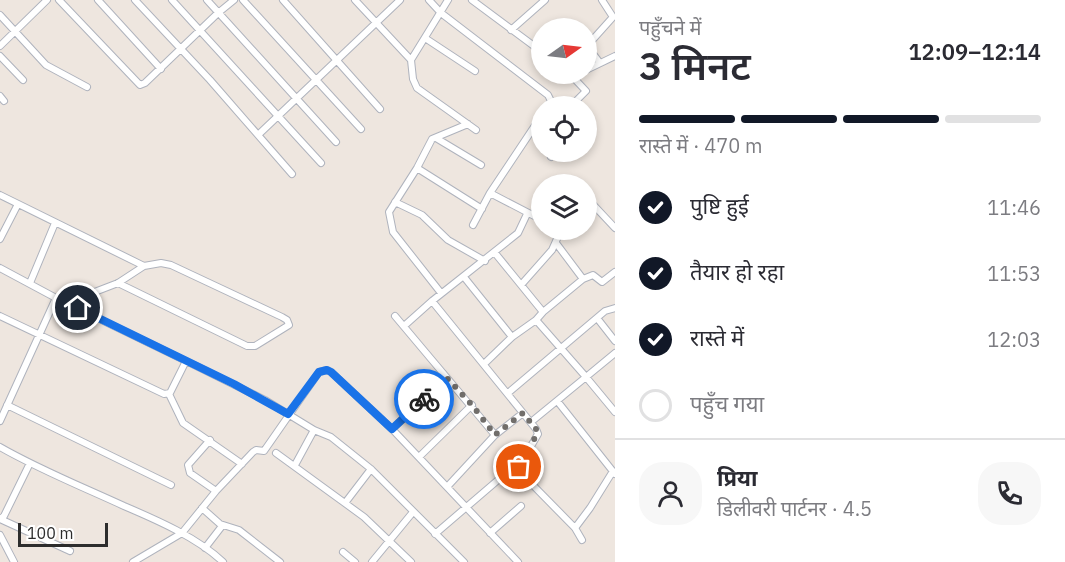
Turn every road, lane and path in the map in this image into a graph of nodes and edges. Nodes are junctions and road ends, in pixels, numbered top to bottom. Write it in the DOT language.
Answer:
graph roads {
  1 [pos="47,0"];
  2 [pos="59,0"];
  3 [pos="98,0"];
  4 [pos="135,0"];
  5 [pos="172,0"];
  6 [pos="207,0"];
  7 [pos="234,0"];
  8 [pos="243,0"];
  9 [pos="283,0"];
  10 [pos="355,0"];
  11 [pos="400,0"];
  12 [pos="429,0"];
  13 [pos="448,0"];
  14 [pos="472,0"];
  15 [pos="545,0"];
  16 [pos="602,0"];
  17 [pos="441,12"];
  18 [pos="218,13"];
  19 [pos="0,15"];
  20 [pos="376,22"];
  21 [pos="511,30"];
  22 [pos="200,31"];
  23 [pos="14,32"];
  24 [pos="425,38"];
  25 [pos="531,44"];
  26 [pos="0,45"];
  27 [pos="180,49"];
  28 [pos="0,56"];
  29 [pos="615,56"];
  30 [pos="411,60"];
  31 [pos="336,61"];
  32 [pos="600,63"];
  33 [pos="597,64"];
  34 [pos="160,69"];
  35 [pos="475,71"];
  36 [pos="316,79"];
  37 [pos="23,80"];
  38 [pos="581,84"];
  39 [pos="87,87"];
  40 [pos="549,96"];
  41 [pos="582,96"];
  42 [pos="297,97"];
  43 [pos="380,109"];
  44 [pos="278,115"];
  45 [pos="468,124"];
  46 [pos="361,129"];
  47 [pos="476,130"];
  48 [pos="531,132"];
  49 [pos="258,135"];
  50 [pos="436,138"];
  51 [pos="336,142"];
  52 [pos="321,163"];
  53 [pos="481,165"];
  54 [pos="417,168"];
  55 [pos="292,174"];
  56 [pos="490,193"];
  57 [pos="0,195"];
  58 [pos="395,202"];
  59 [pos="18,204"];
  60 [pos="482,209"];
  61 [pos="597,209"];
  62 [pos="527,214"];
  63 [pos="531,216"];
  64 [pos="55,223"];
  65 [pos="473,225"];
  66 [pos="615,228"];
  67 [pos="0,239"];
  68 [pos="557,240"];
  69 [pos="556,243"];
  70 [pos="495,253"];
  71 [pos="485,261"];
  72 [pos="144,266"];
  73 [pos="0,268"];
  74 [pos="615,272"];
  75 [pos="464,277"];
  76 [pos="583,279"];
  77 [pos="30,283"];
  78 [pos="118,283"];
  79 [pos="521,285"];
  80 [pos="441,293"];
  81 [pos="56,298"];
  82 [pos="432,301"];
  83 [pos="66,303"];
  84 [pos="615,308"];
  85 [pos="543,312"];
  86 [pos="0,316"];
  87 [pos="395,316"];
  88 [pos="597,318"];
  89 [pos="537,320"];
  90 [pos="404,326"];
  91 [pos="38,334"];
  92 [pos="512,337"];
  93 [pos="615,341"];
  94 [pos="562,348"];
  95 [pos="615,353"];
  96 [pos="186,361"];
  97 [pos="484,364"];
  98 [pos="447,378"];
  99 [pos="586,378"];
  100 [pos="508,393"];
  101 [pos="169,394"];
  102 [pos="558,402"];
  103 [pos="612,403"];
  104 [pos="7,405"];
  105 [pos="472,405"];
  106 [pos="615,412"];
  107 [pos="523,413"];
  108 [pos="288,414"];
  109 [pos="0,421"];
  110 [pos="531,422"];
  111 [pos="392,429"];
  112 [pos="314,430"];
  113 [pos="495,435"];
  114 [pos="210,440"];
  115 [pos="0,447"];
  116 [pos="276,453"];
  117 [pos="419,457"];
  118 [pos="30,463"];
  119 [pos="242,464"];
  120 [pos="296,465"];
  121 [pos="371,469"];
  122 [pos="614,473"];
  123 [pos="498,480"];
  124 [pos="171,485"];
  125 [pos="447,486"];
  126 [pos="216,491"];
  127 [pos="345,503"];
  128 [pos="521,506"];
  129 [pos="202,508"];
  130 [pos="466,508"];
  131 [pos="413,512"];
  132 [pos="0,519"];
  133 [pos="222,526"];
  134 [pos="575,528"];
  135 [pos="182,533"];
  136 [pos="490,533"];
  137 [pos="435,534"];
  138 [pos="0,536"];
  139 [pos="582,540"];
  140 [pos="390,541"];
  141 [pos="205,548"];
  142 [pos="70,551"];
  143 [pos="343,552"];
  144 [pos="14,562"];
  145 [pos="132,562"];
  146 [pos="224,562"];
  147 [pos="280,562"];
  148 [pos="355,562"];
  149 [pos="372,562"];
  150 [pos="411,562"];
  151 [pos="464,562"];
  152 [pos="518,562"];
  1 -- 23 [label="street"];
  2 -- 34 [label="street"];
  3 -- 34 [label="street"];
  4 -- 27 [label="street"];
  5 -- 22 [label="street"];
  6 -- 18 [label="street"];
  7 -- 18 [label="street"];
  8 -- 36 [label="street"];
  9 -- 31 [label="street"];
  10 -- 20 [label="street"];
  11 -- 20 [label="street"];
  12 -- 17 [label="street"];
  13 -- 17 [label="street"];
  14 -- 21 [label="street"];
  15 -- 21 [label="street"];
  16 -- 32 [label="street"];
  17 -- 24 [label="street"];
  17 -- 40 [label="street"];
  18 -- 22 [label="street"];
  18 -- 42 [label="street"];
  19 -- 23 [label="street"];
  20 -- 30 [label="street"];
  20 -- 31 [label="street"];
  21 -- 25 [label="street"];
  22 -- 27 [label="street"];
  22 -- 44 [label="street"];
  23 -- 26 [label="street"];
  23 -- 39 [label="street"];
  24 -- 30 [label="street"];
  24 -- 35 [label="street"];
  27 -- 34 [label="street"];
  27 -- 49 [label="street"];
  28 -- 37 [label="street"];
  29 -- 32 [label="street"];
  30 -- 45 [label="street"];
  31 -- 36 [label="street"];
  31 -- 43 [label="street"];
  32 -- 33 [label="street"];
  36 -- 42 [label="street"];
  36 -- 46 [label="street"];
  38 -- 41 [label="street"];
  42 -- 44 [label="street"];
  42 -- 51 [label="street"];
  44 -- 49 [label="street"];
  44 -- 52 [label="street"];
  45 -- 47 [label="street"];
  45 -- 50 [label="street"];
  48 -- 56 [label="street"];
  49 -- 55 [label="street"];
  50 -- 53 [label="street"];
  50 -- 54 [label="street"];
  54 -- 58 [label="street"];
  54 -- 60 [label="street"];
  56 -- 60 [label="street"];
  56 -- 62 [label="street"];
  57 -- 59 [label="street"];
  58 -- 71 [label="street"];
  58 -- 80 [label="street"];
  59 -- 64 [label="street"];
  59 -- 67 [label="street"];
  60 -- 65 [label="street"];
  61 -- 66 [label="street"];
  62 -- 63 [label="street"];
  62 -- 70 [label="street"];
  64 -- 72 [label="street"];
  64 -- 77 [label="street"];
  68 -- 69 [label="street"];
  69 -- 76 [label="street"];
  69 -- 79 [label="street"];
  70 -- 71 [label="street"];
  70 -- 79 [label="street"];
  71 -- 75 [label="street"];
  72 -- 78 [label="street"];
  72 -- 78 [label="street"];
  73 -- 77 [label="street"];
  74 -- 76 [label="street"];
  75 -- 80 [label="street"];
  75 -- 92 [label="street"];
  76 -- 85 [label="street"];
  77 -- 81 [label="street"];
  78 -- 83 [label="street"];
  79 -- 85 [label="street"];
  80 -- 82 [label="street"];
  81 -- 83 [label="street"];
  81 -- 91 [label="street"];
  82 -- 90 [label="street"];
  82 -- 97 [label="street"];
  83 -- 96 [label="street"];
  84 -- 88 [label="street"];
  85 -- 89 [label="street"];
  86 -- 91 [label="street"];
  87 -- 90 [label="street"];
  88 -- 93 [label="street"];
  88 -- 94 [label="street"];
  89 -- 92 [label="street"];
  89 -- 94 [label="street"];
  90 -- 98 [label="street"];
  91 -- 101 [label="street"];
  91 -- 104 [label="street"];
  92 -- 97 [label="street"];
  94 -- 99 [label="street"];
  94 -- 100 [label="street"];
  95 -- 99 [label="street"];
  96 -- 101 [label="street"];
  96 -- 108 [label="street"];
  97 -- 100 [label="street"];
  98 -- 105 [label="street"];
  98 -- 111 [label="street"];
  99 -- 102 [label="street"];
  99 -- 103 [label="street"];
  100 -- 107 [label="street"];
  101 -- 114 [label="street"];
  102 -- 110 [label="street"];
  102 -- 122 [label="street"];
  103 -- 106 [label="street"];
  104 -- 109 [label="street"];
  104 -- 124 [label="street"];
  105 -- 113 [label="street"];
  105 -- 117 [label="street"];
  107 -- 110 [label="street"];
  107 -- 113 [label="street"];
  108 -- 111 [label="street"];
  108 -- 112 [label="street"];
  108 -- 119 [label="street"];
  110 -- 134 [label="street"];
  111 -- 117 [label="street"];
  112 -- 120 [label="street"];
  112 -- 121 [label="street"];
  113 -- 125 [label="street"];
  114 -- 119 [label="street"];
  114 -- 126 [label="street"];
  115 -- 118 [label="street"];
  116 -- 120 [label="street"];
  117 -- 125 [label="street"];
  118 -- 132 [label="street"];
  118 -- 135 [label="street"];
  119 -- 126 [label="street"];
  120 -- 127 [label="street"];
  121 -- 127 [label="street"];
  121 -- 131 [label="street"];
  122 -- 134 [label="street"];
  123 -- 130 [label="street"];
  125 -- 130 [label="street"];
  126 -- 129 [label="street"];
  127 -- 140 [label="street"];
  128 -- 136 [label="street"];
  129 -- 133 [label="street"];
  129 -- 135 [label="street"];
  130 -- 136 [label="street"];
  130 -- 137 [label="street"];
  131 -- 137 [label="street"];
  131 -- 140 [label="street"];
  132 -- 142 [label="street"];
  133 -- 141 [label="street"];
  133 -- 147 [label="street"];
  134 -- 139 [label="street"];
  135 -- 141 [label="street"];
  135 -- 145 [label="street"];
  136 -- 152 [label="street"];
  137 -- 151 [label="street"];
  138 -- 144 [label="street"];
  140 -- 149 [label="street"];
  140 -- 150 [label="street"];
  141 -- 146 [label="street"];
  143 -- 148 [label="street"];
}
